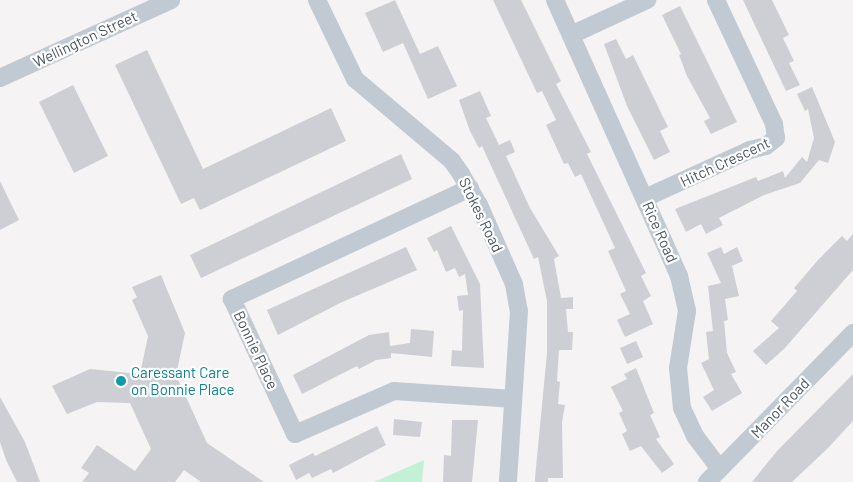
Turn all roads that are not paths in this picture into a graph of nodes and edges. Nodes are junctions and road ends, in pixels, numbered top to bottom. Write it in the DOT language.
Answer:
graph roads {
  1 [pos="171,0"];
  2 [pos="317,0"];
  3 [pos="556,0"];
  4 [pos="647,0"];
  5 [pos="716,0"];
  6 [pos="571,35"];
  7 [pos="0,78"];
  8 [pos="470,188"];
  9 [pos="645,198"];
  10 [pos="853,334"];
  11 [pos="513,399"];
  12 [pos="720,469"];
  13 [pos="508,482"];
  14 [pos="707,482"];
  1 -- 7 [label="street, Wellington Street"];
  2 -- 8 [label="street, Stokes Road"];
  3 -- 6 [label="street, Rice Road"];
  4 -- 6 [label="street"];
  5 -- 9 [label="street, Hitch Crescent"];
  6 -- 9 [label="street, Rice Road"];
  8 -- 11 [label="street, Stokes Road"];
  8 -- 11 [label="street, Bonnie Place"];
  9 -- 12 [label="street, Rice Road"];
  10 -- 12 [label="street, Manor Road"];
  11 -- 13 [label="street, Stokes Road"];
  12 -- 14 [label="street, Manor Road"];
}
